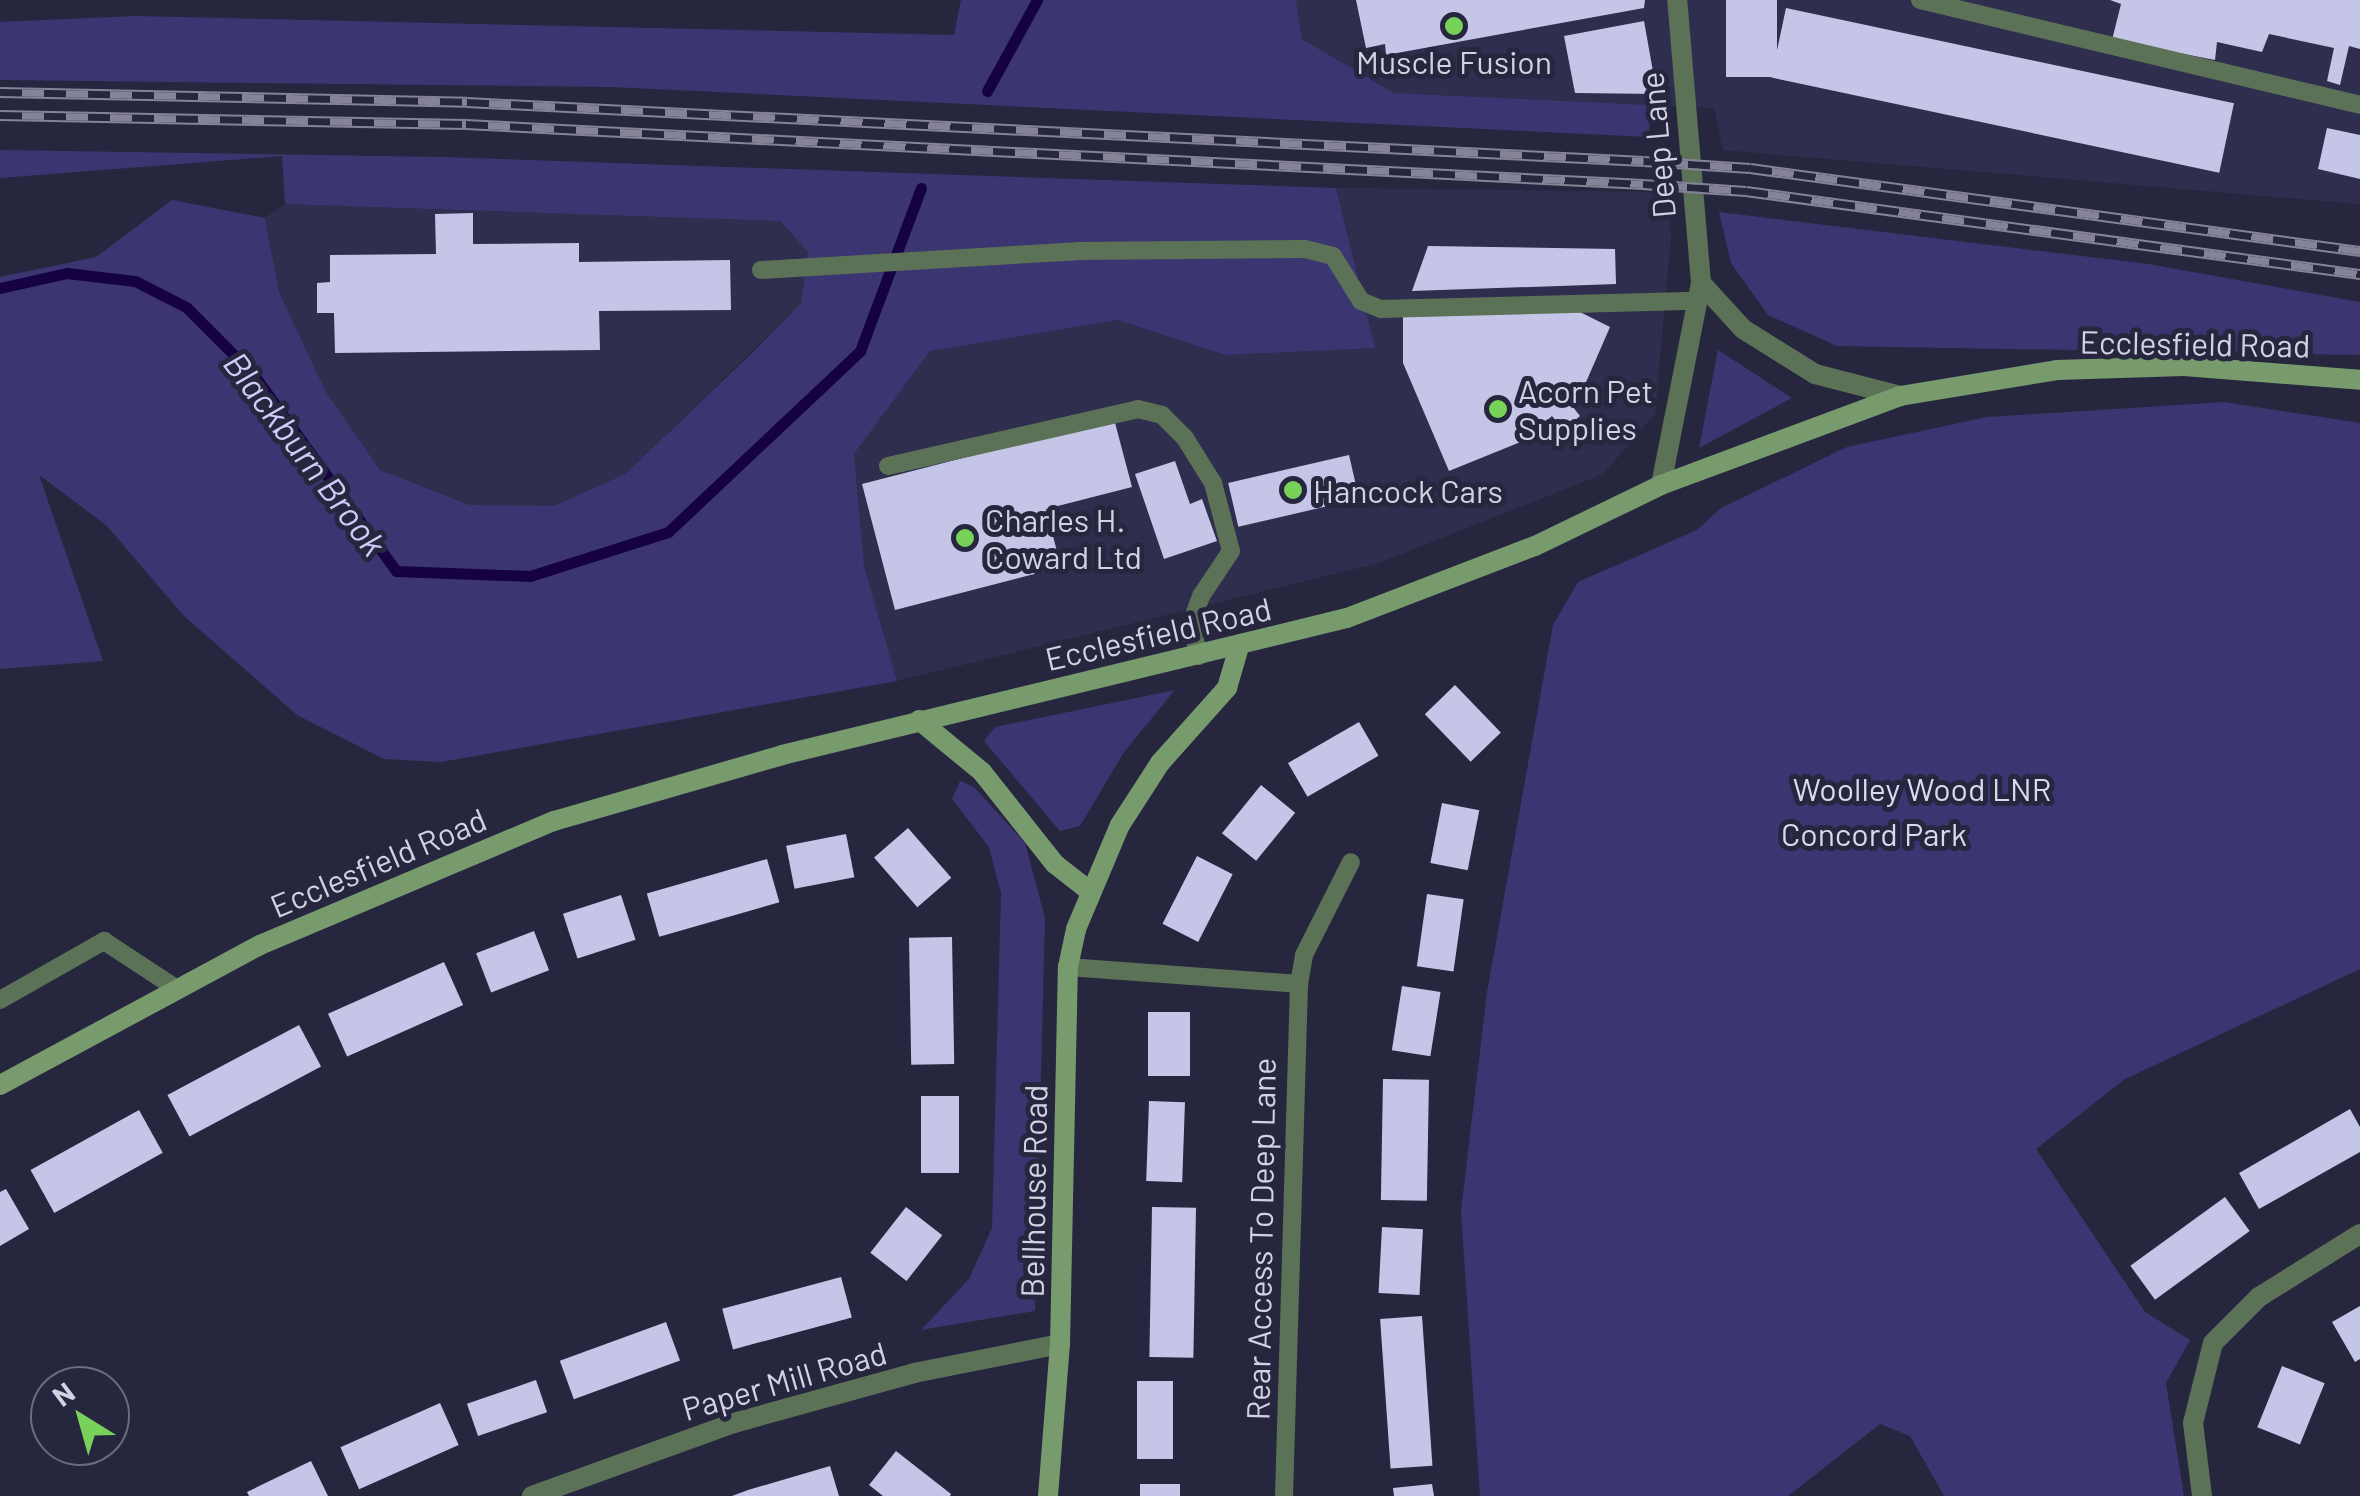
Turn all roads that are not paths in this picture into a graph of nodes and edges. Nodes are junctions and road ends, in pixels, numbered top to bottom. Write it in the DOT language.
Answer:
graph roads {
  1 [pos="1677,0"];
  2 [pos="1920,0"];
  3 [pos="2360,105"];
  4 [pos="761,270"];
  5 [pos="1699,292"];
  6 [pos="2360,380"];
  7 [pos="1900,396"];
  8 [pos="888,466"];
  9 [pos="1661,485"];
  10 [pos="1239,647"];
  11 [pos="1199,656"];
  12 [pos="919,720"];
  13 [pos="1351,862"];
  14 [pos="1088,890"];
  15 [pos="1068,967"];
  16 [pos="1298,984"];
  17 [pos="177,989"];
  18 [pos="0,1000"];
  19 [pos="0,1085"];
  20 [pos="2360,1234"];
  21 [pos="1060,1344"];
  22 [pos="532,1496"];
  23 [pos="1048,1496"];
  24 [pos="1284,1496"];
  25 [pos="2202,1496"];
  1 -- 5 [label="street, Deep Lane"];
  2 -- 3 [label="lane"];
  4 -- 5 [label="lane"];
  5 -- 7 [label="street"];
  5 -- 9 [label="street, Deep Lane"];
  6 -- 7 [label="main road, Ecclesfield Road"];
  7 -- 9 [label="main road, Ecclesfield Road"];
  8 -- 11 [label="lane"];
  9 -- 10 [label="main road, Ecclesfield Road"];
  10 -- 11 [label="main road, Ecclesfield Road"];
  10 -- 14 [label="main road, Bellhouse Road"];
  11 -- 12 [label="main road, Ecclesfield Road"];
  12 -- 14 [label="main road"];
  12 -- 17 [label="main road, Ecclesfield Road"];
  13 -- 16 [label="lane, Rear Access To Deep Lane"];
  14 -- 15 [label="main road, Bellhouse Road"];
  15 -- 16 [label="lane"];
  15 -- 21 [label="main road, Bellhouse Road"];
  16 -- 24 [label="lane, Rear Access To Deep Lane"];
  17 -- 18 [label="lane"];
  17 -- 19 [label="main road, Ecclesfield Road"];
  20 -- 25 [label="street"];
  21 -- 22 [label="street, Paper Mill Road"];
  21 -- 23 [label="main road, Bellhouse Road"];
}
